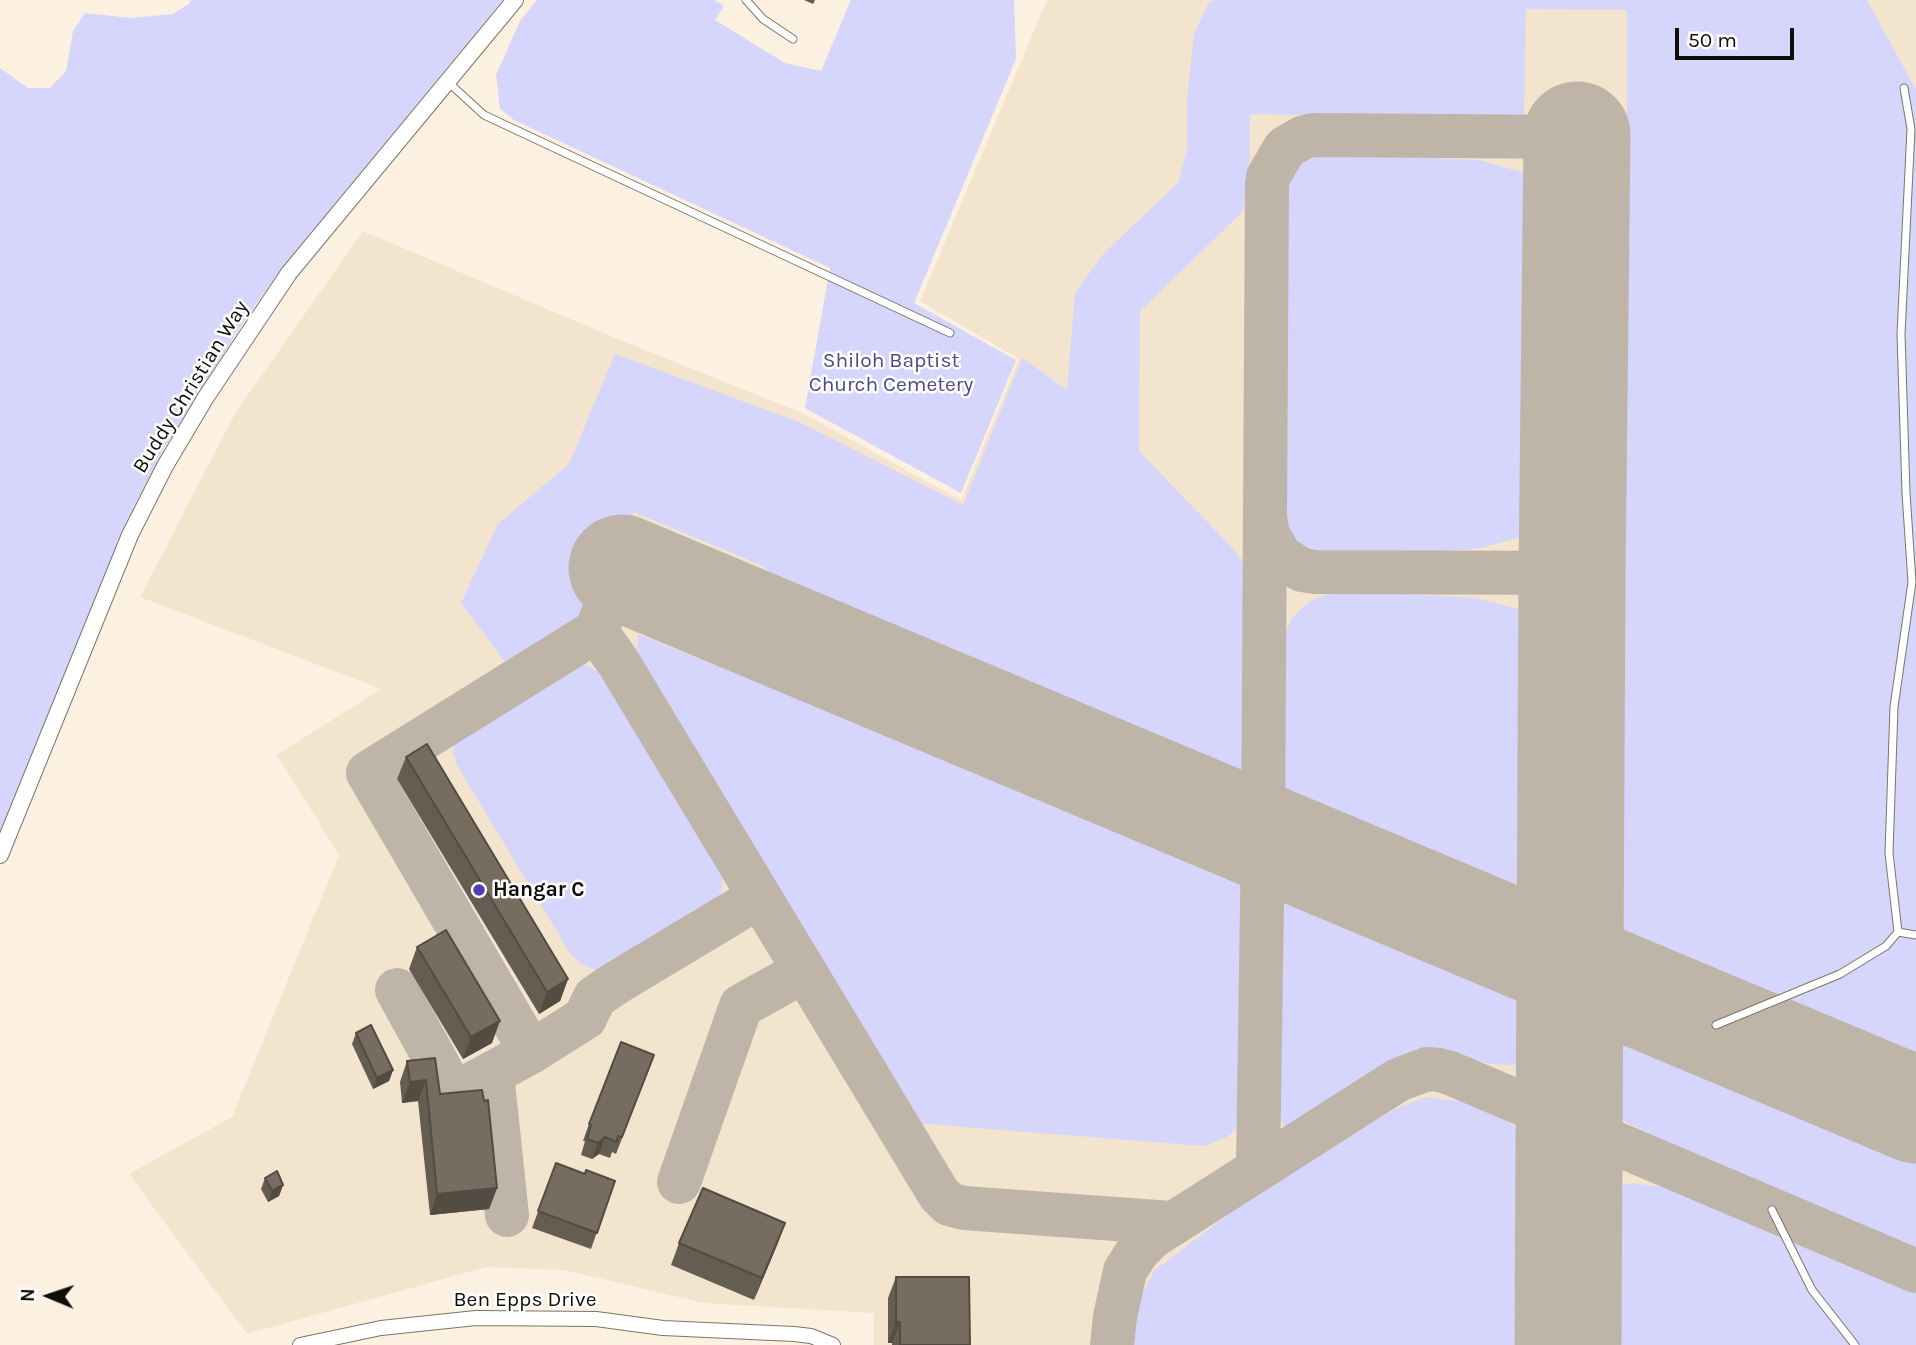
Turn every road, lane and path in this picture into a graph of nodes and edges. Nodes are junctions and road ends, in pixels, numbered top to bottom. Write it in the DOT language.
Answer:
graph roads {
  1 [pos="515,0"];
  2 [pos="746,0"];
  3 [pos="793,39"];
  4 [pos="447,82"];
  5 [pos="1904,88"];
  6 [pos="950,333"];
  7 [pos="0,855"];
  8 [pos="1898,932"];
  9 [pos="1916,935"];
  10 [pos="1716,1026"];
  11 [pos="1772,1210"];
  12 [pos="752,1338"];
  13 [pos="811,1341"];
  14 [pos="319,1343"];
  15 [pos="300,1345"];
  16 [pos="833,1345"];
  17 [pos="1855,1345"];
  1 -- 4 [label="street, Buddy Christian Way"];
  2 -- 3 [label="lane"];
  4 -- 6 [label="lane"];
  4 -- 7 [label="street, Buddy Christian Way"];
  5 -- 8 [label="lane"];
  8 -- 9 [label="lane"];
  8 -- 10 [label="lane"];
  11 -- 17 [label="lane"];
  12 -- 13 [label="street, Ben Epps Drive"];
  12 -- 14 [label="street, Ben Epps Drive"];
  13 -- 16 [label="street, Ben Epps Drive"];
  14 -- 15 [label="street, Ben Epps Drive"];
}
